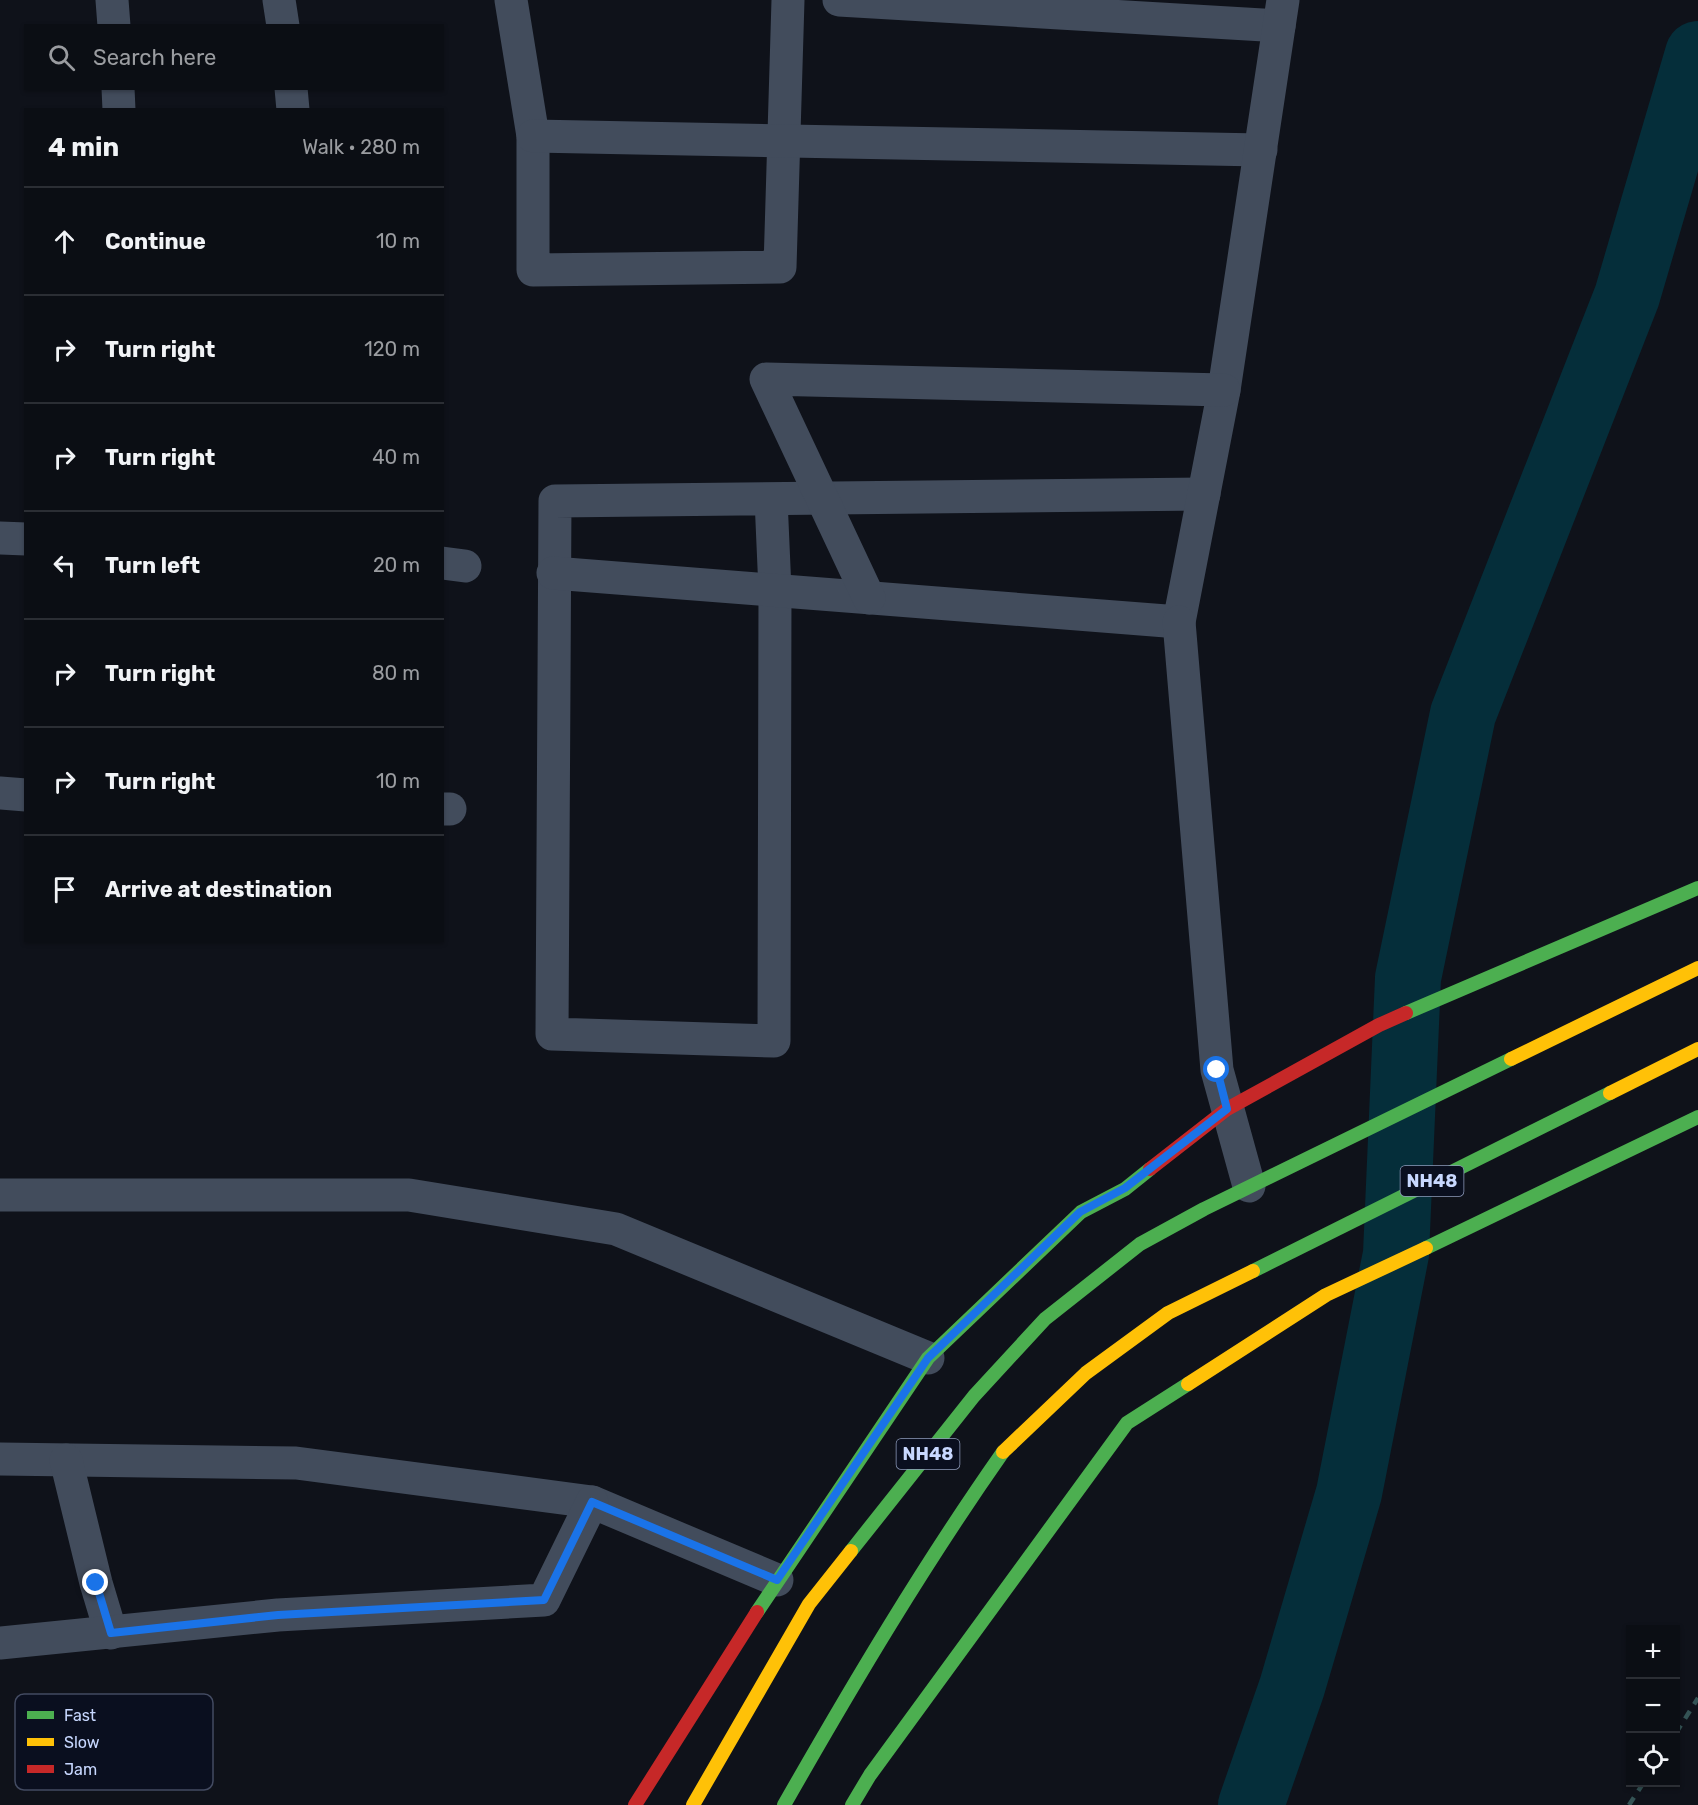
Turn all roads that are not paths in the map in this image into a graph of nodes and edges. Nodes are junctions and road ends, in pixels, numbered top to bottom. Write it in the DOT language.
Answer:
graph roads {
  1 [pos="112,0"];
  2 [pos="279,0"];
  3 [pos="511,0"];
  4 [pos="788,0"];
  5 [pos="839,0"];
  6 [pos="1281,13"];
  7 [pos="114,24"];
  8 [pos="283,24"];
  9 [pos="118,90"];
  10 [pos="291,90"];
  11 [pos="119,108"];
  12 [pos="293,108"];
  13 [pos="533,136"];
  14 [pos="782,141"];
  15 [pos="1261,150"];
  16 [pos="1224,390"];
  17 [pos="1204,494"];
  18 [pos="822,498"];
  19 [pos="771,499"];
  20 [pos="0,538"];
  21 [pos="24,539"];
  22 [pos="554,573"];
  23 [pos="776,590"];
  24 [pos="868,598"];
  25 [pos="1179,622"];
  26 [pos="0,793"];
  27 [pos="24,795"];
  28 [pos="1698,888"];
  29 [pos="1698,968"];
  30 [pos="1698,1048"];
  31 [pos="1227,1109"];
  32 [pos="1698,1117"];
  33 [pos="1249,1186"];
  34 [pos="0,1195"];
  35 [pos="928,1358"];
  36 [pos="0,1459"];
  37 [pos="66,1460"];
  38 [pos="592,1502"];
  39 [pos="777,1580"];
  40 [pos="111,1633"];
  41 [pos="0,1642"];
  42 [pos="635,1805"];
  43 [pos="693,1805"];
  44 [pos="783,1805"];
  45 [pos="852,1805"];
  1 -- 7 [label="street"];
  2 -- 8 [label="street"];
  3 -- 13 [label="street"];
  4 -- 14 [label="street"];
  5 -- 6 [label="street"];
  6 -- 15 [label="street"];
  9 -- 11 [label="street"];
  10 -- 12 [label="street"];
  13 -- 14 [label="street"];
  13 -- 14 [label="street"];
  14 -- 15 [label="street"];
  15 -- 16 [label="street"];
  16 -- 17 [label="street"];
  16 -- 18 [label="street"];
  17 -- 18 [label="street"];
  17 -- 25 [label="street"];
  18 -- 19 [label="street"];
  18 -- 24 [label="street"];
  19 -- 22 [label="street"];
  19 -- 23 [label="street"];
  20 -- 21 [label="street"];
  22 -- 23 [label="street"];
  22 -- 23 [label="street"];
  23 -- 24 [label="street"];
  24 -- 25 [label="street"];
  25 -- 31 [label="street"];
  26 -- 27 [label="street"];
  28 -- 31 [label="main road"];
  29 -- 33 [label="main road, NH48"];
  30 -- 44 [label="main road, NH48"];
  31 -- 33 [label="street"];
  31 -- 35 [label="main road"];
  32 -- 45 [label="main road"];
  33 -- 43 [label="main road, NH48"];
  34 -- 35 [label="street"];
  35 -- 39 [label="main road"];
  36 -- 37 [label="street"];
  37 -- 38 [label="street"];
  37 -- 40 [label="street"];
  38 -- 39 [label="street"];
  38 -- 40 [label="street"];
  39 -- 42 [label="main road"];
  40 -- 41 [label="street"];
}
